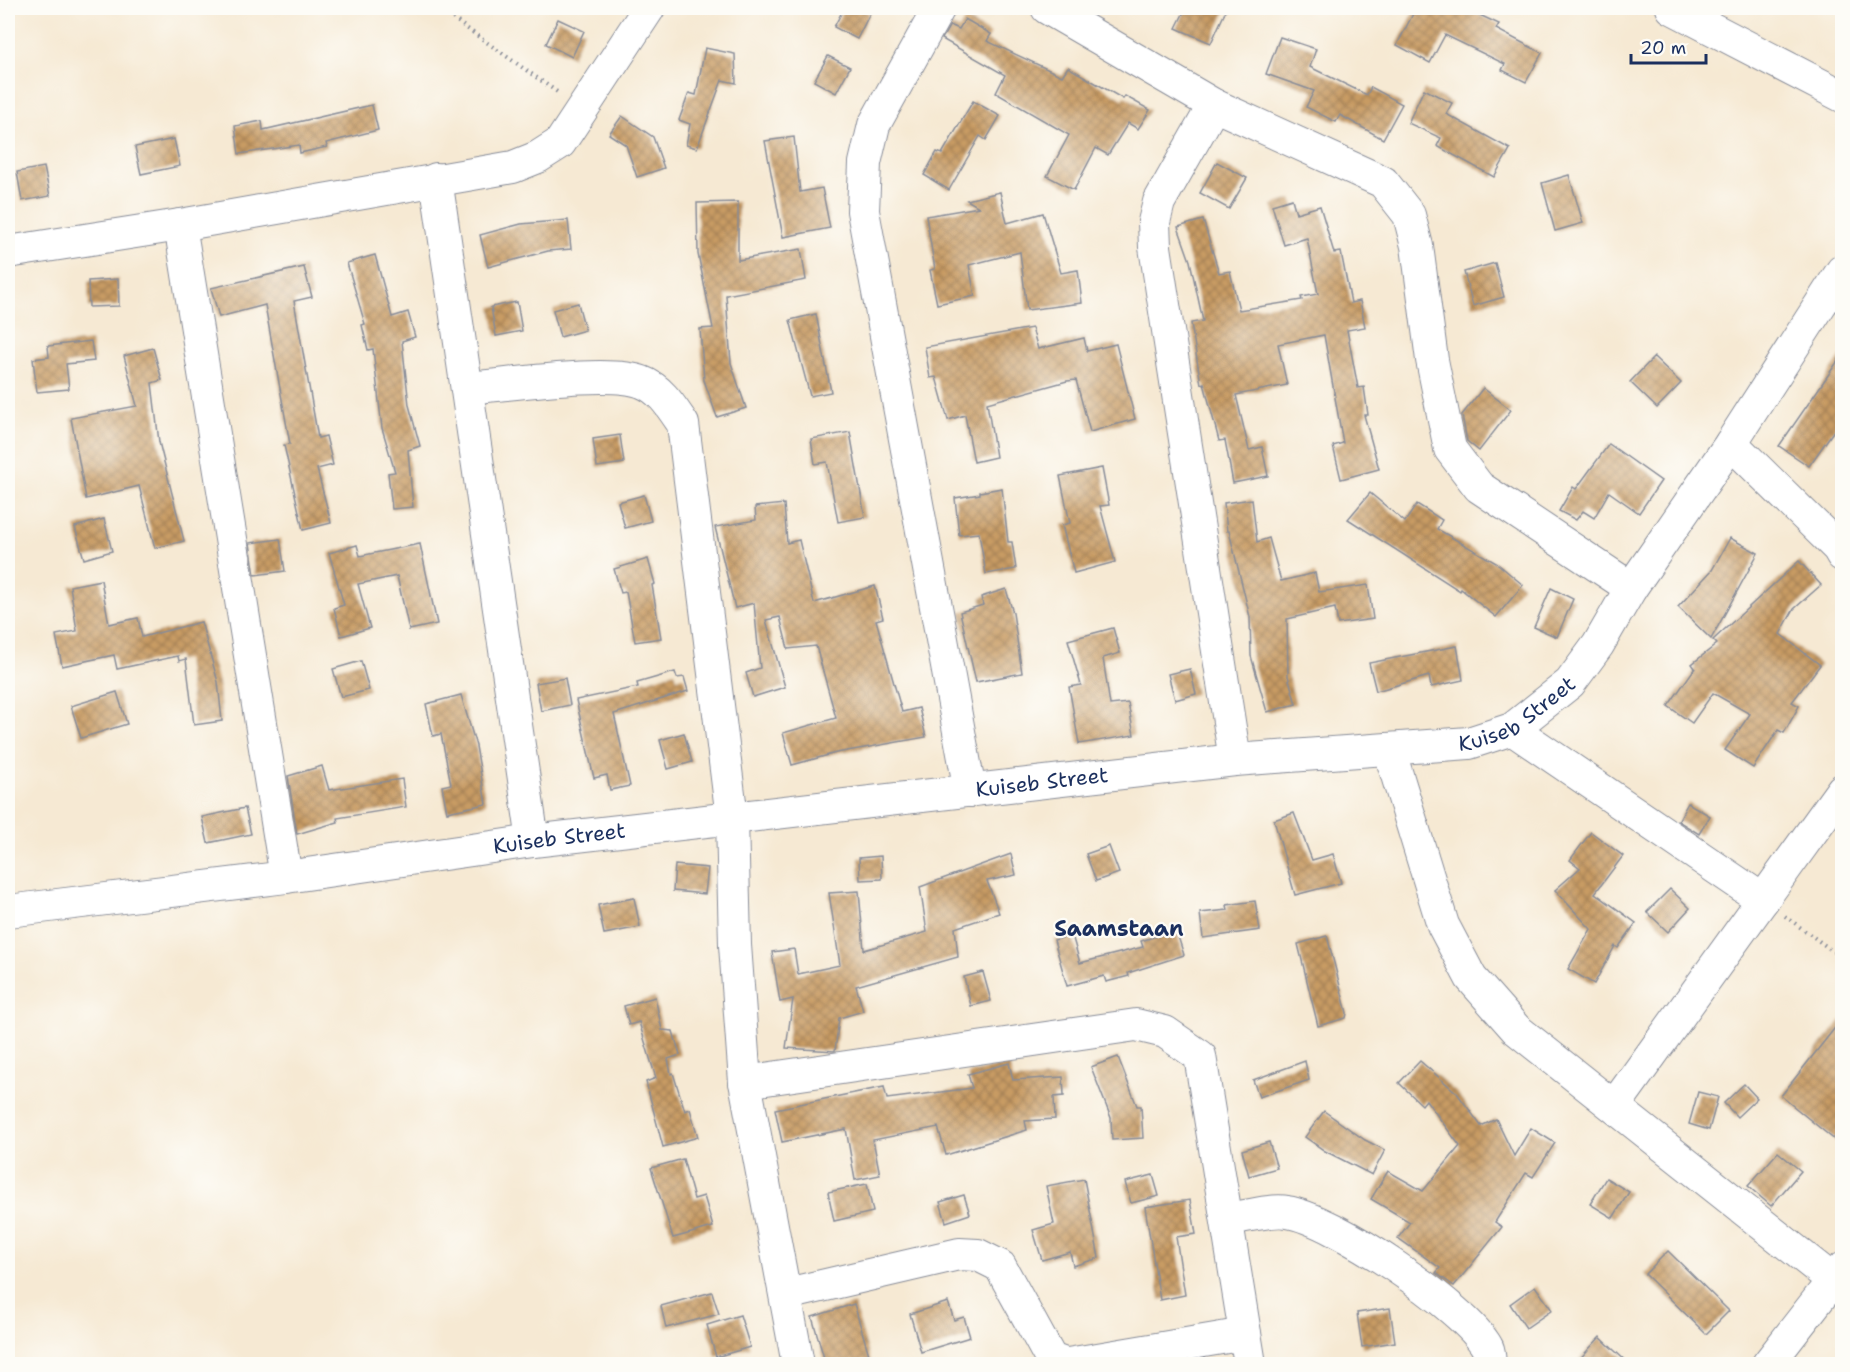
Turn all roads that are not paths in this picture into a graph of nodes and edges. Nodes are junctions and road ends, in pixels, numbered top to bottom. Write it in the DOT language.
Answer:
graph roads {
  1 [pos="649,8"];
  2 [pos="939,8"];
  3 [pos="1047,8"];
  4 [pos="1672,8"];
  5 [pos="1842,96"];
  6 [pos="1214,105"];
  7 [pos="436,179"];
  8 [pos="180,225"];
  9 [pos="8,252"];
  10 [pos="1842,271"];
  11 [pos="468,388"];
  12 [pos="1731,444"];
  13 [pos="1842,555"];
  14 [pos="1631,588"];
  15 [pos="1512,729"];
  16 [pos="1389,749"];
  17 [pos="1235,760"];
  18 [pos="1842,790"];
  19 [pos="970,791"];
  20 [pos="732,818"];
  21 [pos="533,842"];
  22 [pos="286,877"];
  23 [pos="1763,900"];
  24 [pos="8,911"];
  25 [pos="745,1082"];
  26 [pos="1615,1105"];
  27 [pos="1228,1220"];
  28 [pos="1838,1275"];
  29 [pos="787,1294"];
  30 [pos="1245,1334"];
  31 [pos="798,1365"];
  32 [pos="1067,1365"];
  33 [pos="1250,1365"];
  34 [pos="1490,1365"];
  35 [pos="1768,1365"];
  1 -- 7 [label="street"];
  2 -- 19 [label="street"];
  3 -- 6 [label="street"];
  4 -- 5 [label="street"];
  6 -- 14 [label="street"];
  6 -- 17 [label="street"];
  7 -- 8 [label="street"];
  7 -- 11 [label="street"];
  8 -- 9 [label="street"];
  8 -- 22 [label="street"];
  10 -- 12 [label="street, Kuiseb Street"];
  11 -- 20 [label="street"];
  11 -- 21 [label="street"];
  12 -- 13 [label="street"];
  12 -- 14 [label="street, Kuiseb Street"];
  14 -- 15 [label="street, Kuiseb Street"];
  15 -- 16 [label="street, Kuiseb Street"];
  15 -- 23 [label="street"];
  16 -- 17 [label="street, Kuiseb Street"];
  16 -- 26 [label="street"];
  17 -- 19 [label="street, Kuiseb Street"];
  18 -- 23 [label="street"];
  19 -- 20 [label="street, Kuiseb Street"];
  20 -- 21 [label="street, Kuiseb Street"];
  20 -- 25 [label="street"];
  21 -- 22 [label="street, Kuiseb Street"];
  22 -- 24 [label="street, Kuiseb Street"];
  23 -- 26 [label="street"];
  25 -- 27 [label="street"];
  25 -- 29 [label="street"];
  26 -- 28 [label="street"];
  27 -- 30 [label="street"];
  27 -- 34 [label="street"];
  28 -- 35 [label="street"];
  29 -- 31 [label="street"];
  29 -- 32 [label="street"];
  30 -- 32 [label="street"];
  30 -- 33 [label="street"];
}
